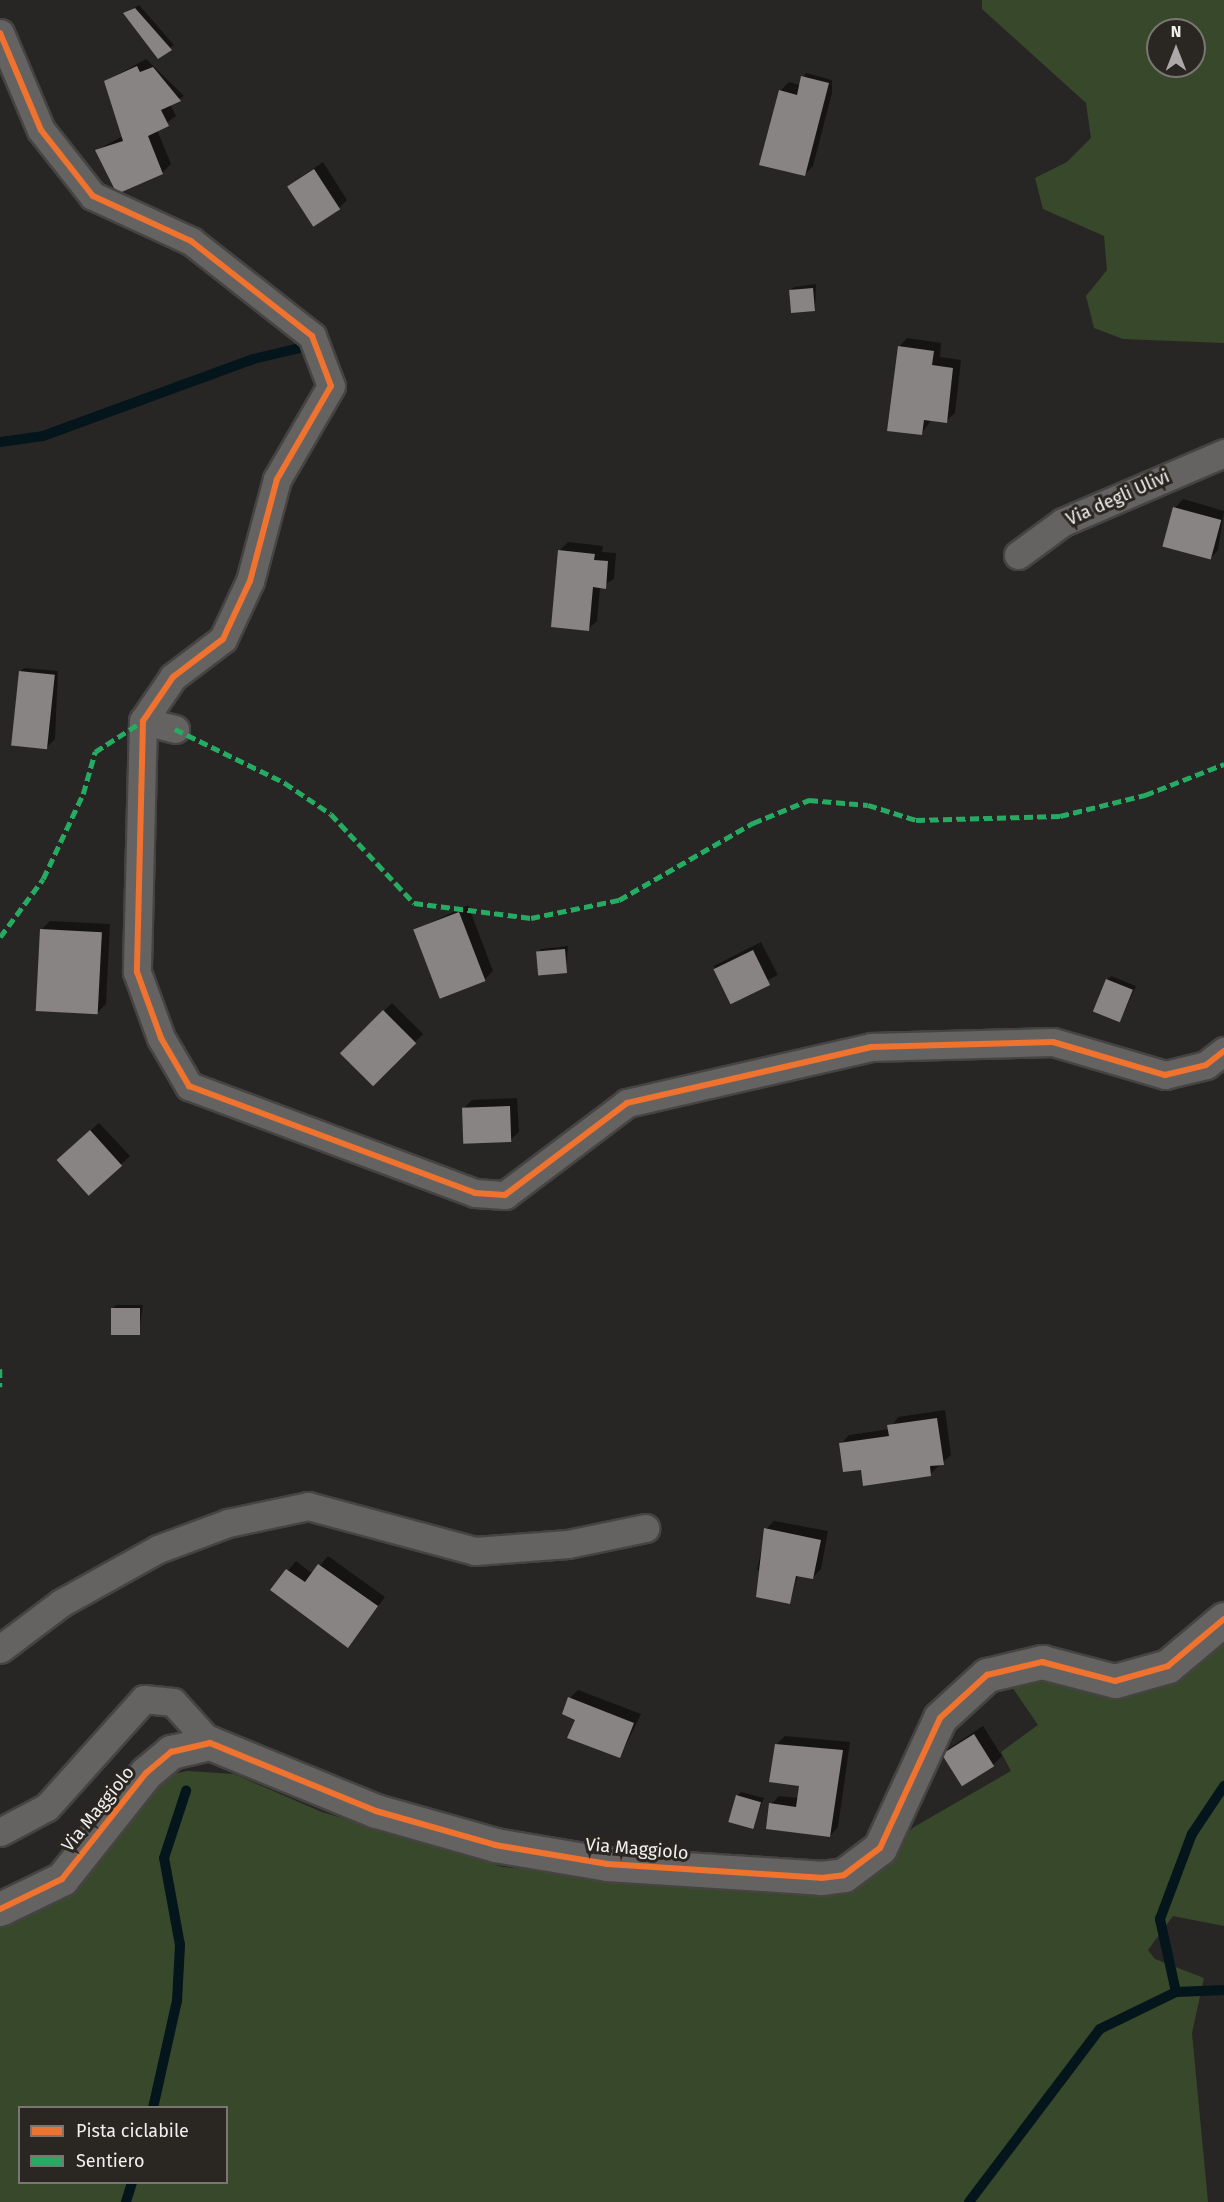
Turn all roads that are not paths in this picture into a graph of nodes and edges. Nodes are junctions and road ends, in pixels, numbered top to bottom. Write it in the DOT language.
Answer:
graph roads {
  1 [pos="0,33"];
  2 [pos="1224,453"];
  3 [pos="1018,555"];
  4 [pos="143,720"];
  5 [pos="175,729"];
  6 [pos="1224,1051"];
  7 [pos="645,1528"];
  8 [pos="1224,1619"];
  9 [pos="0,1649"];
  10 [pos="210,1743"];
  11 [pos="0,1832"];
  12 [pos="0,1909"];
  1 -- 4 [label="street"];
  2 -- 3 [label="street, Via degli Ulivi"];
  4 -- 5 [label="street"];
  4 -- 6 [label="street"];
  7 -- 9 [label="street"];
  8 -- 10 [label="street, Via Maggiolo"];
  10 -- 11 [label="street"];
  10 -- 12 [label="street, Via Maggiolo"];
}
